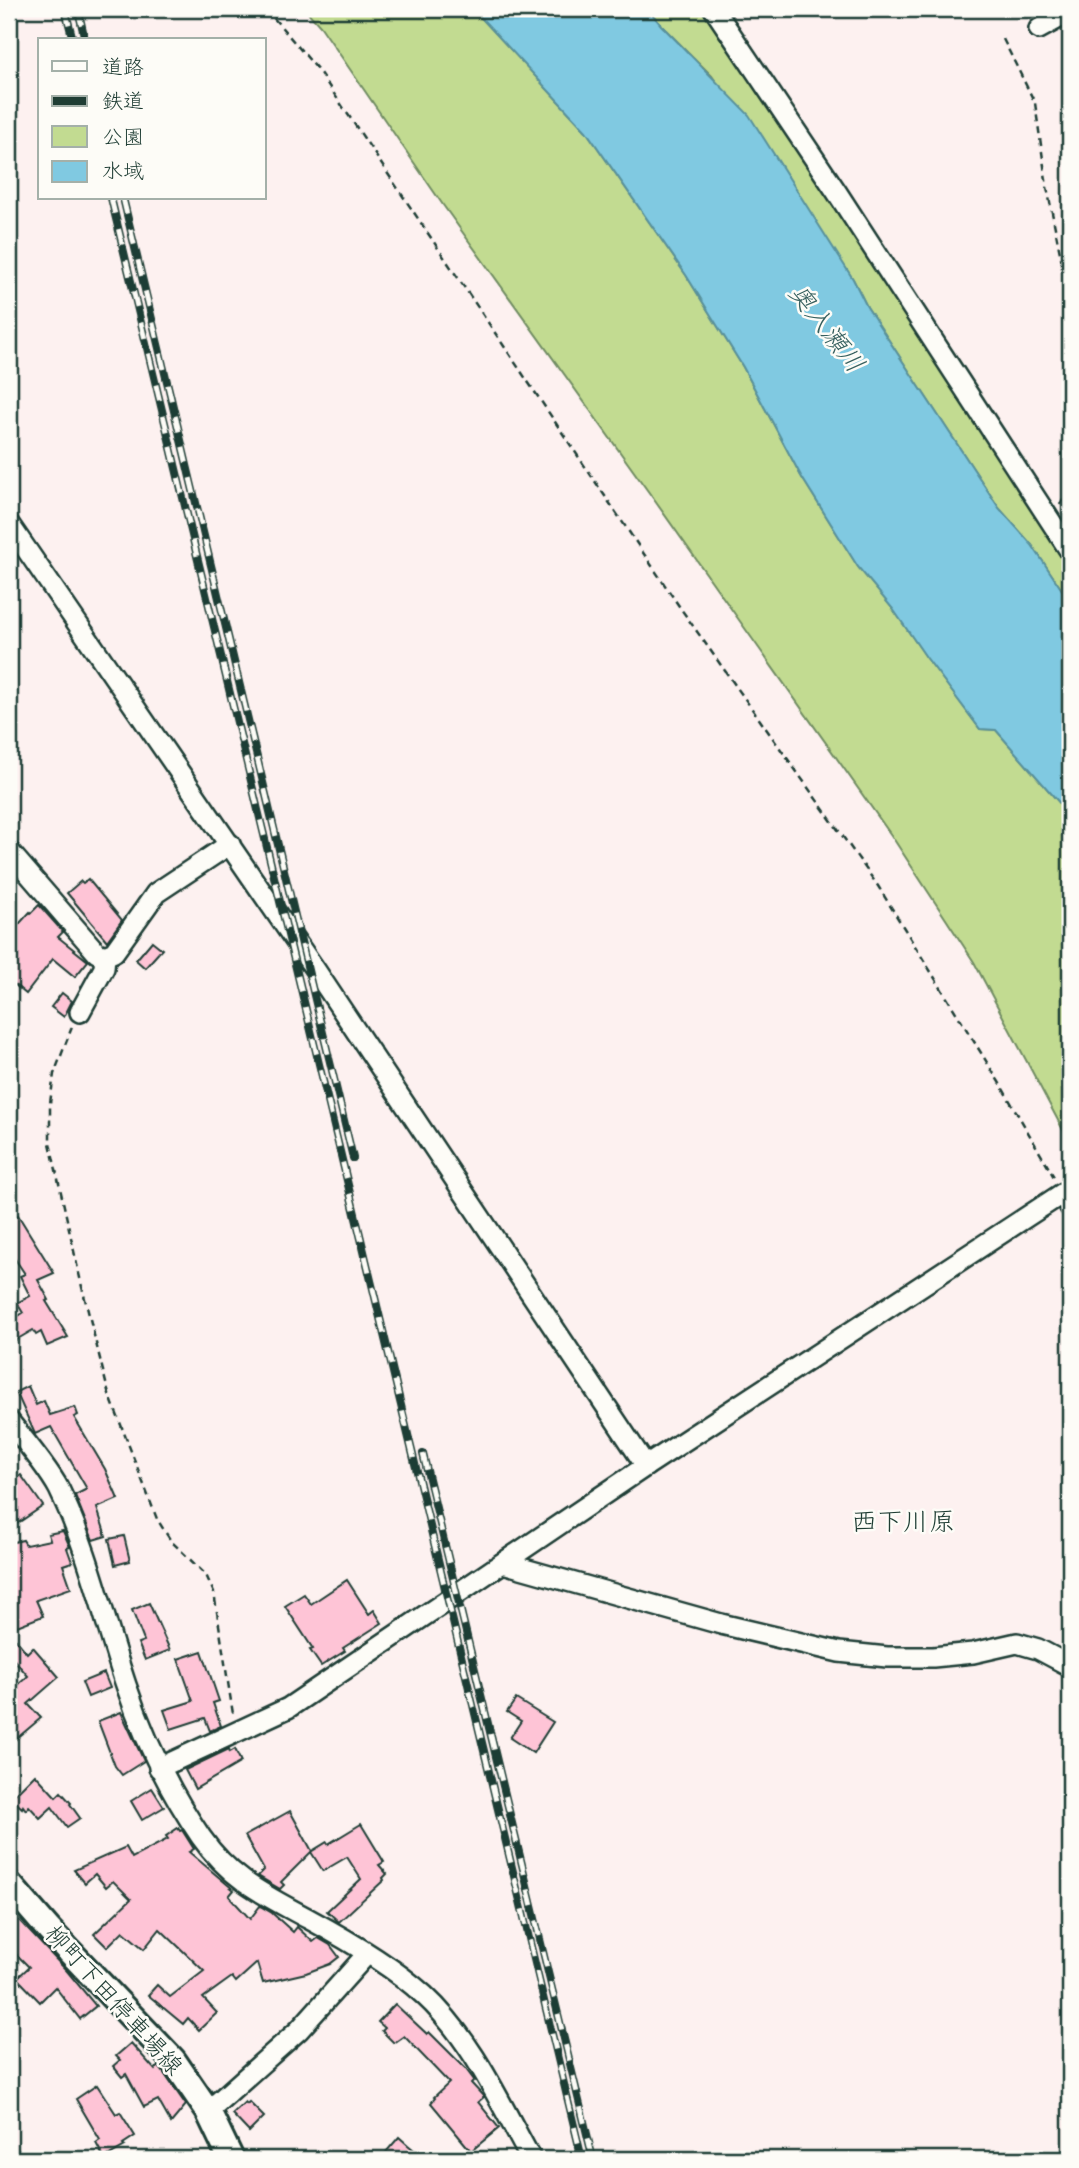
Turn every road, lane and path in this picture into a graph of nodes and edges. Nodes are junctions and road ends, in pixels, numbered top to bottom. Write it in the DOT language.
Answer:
graph roads {
  1 [pos="266,9"];
  2 [pos="715,9"];
  3 [pos="1070,12"];
  4 [pos="1040,29"];
  5 [pos="1003,39"];
  6 [pos="1070,304"];
  7 [pos="9,524"];
  8 [pos="1070,551"];
  9 [pos="230,844"];
  10 [pos="9,851"];
  11 [pos="105,956"];
  12 [pos="80,1012"];
  13 [pos="1067,1200"];
  14 [pos="9,1421"];
  15 [pos="646,1466"];
  16 [pos="503,1563"];
  17 [pos="1070,1666"];
  18 [pos="236,1733"];
  19 [pos="159,1768"];
  20 [pos="9,1884"];
  21 [pos="367,1954"];
  22 [pos="208,2111"];
  23 [pos="231,2159"];
  24 [pos="531,2159"];
  1 -- 13 [label="path"];
  2 -- 8 [label="street"];
  3 -- 4 [label="street"];
  5 -- 6 [label="path"];
  7 -- 9 [label="street"];
  9 -- 11 [label="street"];
  9 -- 15 [label="street"];
  10 -- 11 [label="street"];
  11 -- 12 [label="street"];
  12 -- 18 [label="path"];
  13 -- 15 [label="street"];
  14 -- 19 [label="street"];
  15 -- 16 [label="street"];
  16 -- 17 [label="street"];
  16 -- 18 [label="street"];
  18 -- 19 [label="street"];
  19 -- 21 [label="street"];
  20 -- 22 [label="main road, 柳町下田停車場線"];
  21 -- 22 [label="street"];
  21 -- 24 [label="street"];
  22 -- 23 [label="main road, 柳町下田停車場線"];
}
